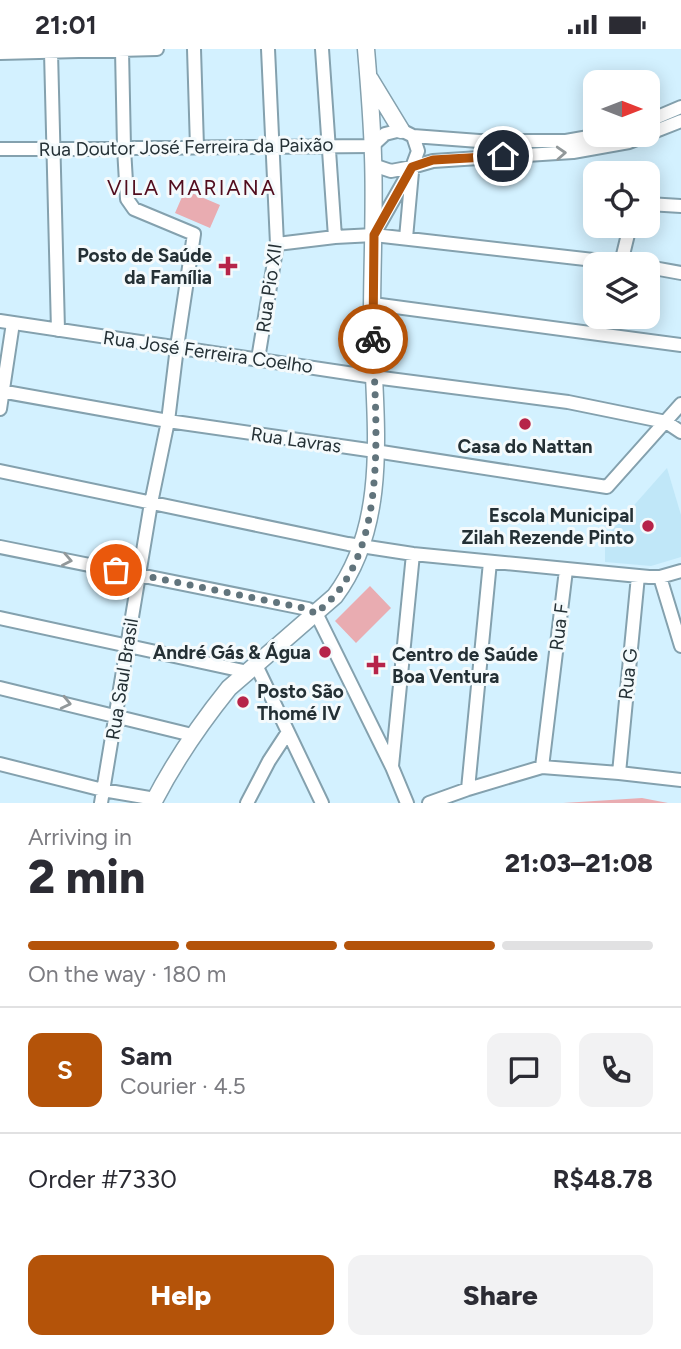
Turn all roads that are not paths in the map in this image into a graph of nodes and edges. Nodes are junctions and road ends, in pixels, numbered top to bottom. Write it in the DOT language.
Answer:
graph roads {
  1 [pos="157,49"];
  2 [pos="194,49"];
  3 [pos="268,49"];
  4 [pos="322,49"];
  5 [pos="366,49"];
  6 [pos="122,50"];
  7 [pos="51,52"];
  8 [pos="0,53"];
  9 [pos="368,76"];
  10 [pos="681,107"];
  11 [pos="660,116"];
  12 [pos="681,121"];
  13 [pos="660,130"];
  14 [pos="407,133"];
  15 [pos="583,138"];
  16 [pos="328,145"];
  17 [pos="273,146"];
  18 [pos="372,146"];
  19 [pos="197,147"];
  20 [pos="601,147"];
  21 [pos="53,148"];
  22 [pos="124,148"];
  23 [pos="0,149"];
  24 [pos="373,165"];
  25 [pos="412,167"];
  26 [pos="660,205"];
  27 [pos="681,206"];
  28 [pos="374,235"];
  29 [pos="335,237"];
  30 [pos="406,238"];
  31 [pos="277,244"];
  32 [pos="583,259"];
  33 [pos="660,269"];
  34 [pos="681,273"];
  35 [pos="373,304"];
  36 [pos="6,322"];
  37 [pos="58,330"];
  38 [pos="681,345"];
  39 [pos="177,347"];
  40 [pos="258,359"];
  41 [pos="374,377"];
  42 [pos="1,391"];
  43 [pos="681,404"];
  44 [pos="0,409"];
  45 [pos="169,421"];
  46 [pos="666,422"];
  47 [pos="681,432"];
  48 [pos="376,451"];
  49 [pos="0,471"];
  50 [pos="151,503"];
  51 [pos="362,546"];
  52 [pos="0,547"];
  53 [pos="413,554"];
  54 [pos="490,562"];
  55 [pos="566,570"];
  56 [pos="681,571"];
  57 [pos="139,574"];
  58 [pos="638,576"];
  59 [pos="660,577"];
  60 [pos="316,614"];
  61 [pos="0,618"];
  62 [pos="127,645"];
  63 [pos="681,646"];
  64 [pos="252,669"];
  65 [pos="0,688"];
  66 [pos="116,715"];
  67 [pos="288,732"];
  68 [pos="192,735"];
  69 [pos="0,764"];
  70 [pos="392,767"];
  71 [pos="542,767"];
  72 [pos="619,773"];
  73 [pos="681,780"];
  74 [pos="468,789"];
  75 [pos="102,797"];
  76 [pos="154,801"];
  77 [pos="247,803"];
  78 [pos="322,803"];
  79 [pos="407,803"];
  80 [pos="429,803"];
  1 -- 6 [label="street"];
  2 -- 19 [label="street"];
  3 -- 17 [label="street, Rua Pio XII"];
  4 -- 16 [label="street"];
  5 -- 9 [label="main road"];
  6 -- 7 [label="street"];
  6 -- 22 [label="street"];
  7 -- 8 [label="street"];
  7 -- 21 [label="street"];
  9 -- 14 [label="main road"];
  9 -- 18 [label="main road"];
  10 -- 11 [label="street"];
  12 -- 13 [label="street"];
  14 -- 15 [label="street"];
  14 -- 18 [label="street"];
  14 -- 25 [label="street"];
  16 -- 17 [label="street, Rua Doutor José Ferreira da Paixão"];
  16 -- 18 [label="street, Rua Doutor José Ferreira da Paixão"];
  16 -- 29 [label="street"];
  17 -- 19 [label="street, Rua Doutor José Ferreira da Paixão"];
  17 -- 31 [label="street, Rua Pio XII"];
  18 -- 24 [label="main road"];
  19 -- 22 [label="street, Rua Doutor José Ferreira da Paixão"];
  25 -- 20 [label="street, one-way"];
  21 -- 22 [label="street, Rua Doutor José Ferreira da Paixão"];
  21 -- 23 [label="street, Rua Doutor José Ferreira da Paixão"];
  21 -- 37 [label="street"];
  22 -- 39 [label="street, Rua Saul Brasil"];
  24 -- 25 [label="street"];
  24 -- 28 [label="main road"];
  25 -- 28 [label="street"];
  25 -- 30 [label="street"];
  26 -- 27 [label="street"];
  28 -- 29 [label="street"];
  28 -- 30 [label="street"];
  28 -- 35 [label="main road"];
  29 -- 31 [label="street"];
  30 -- 32 [label="street"];
  31 -- 40 [label="street, Rua Pio XII"];
  33 -- 34 [label="street"];
  35 -- 38 [label="street"];
  35 -- 41 [label="main road"];
  36 -- 37 [label="street, Rua José Ferreira Coelho"];
  36 -- 42 [label="street"];
  37 -- 39 [label="street, Rua José Ferreira Coelho"];
  39 -- 40 [label="street, Rua José Ferreira Coelho"];
  39 -- 45 [label="street, Rua Saul Brasil"];
  40 -- 41 [label="street, Rua José Ferreira Coelho"];
  41 -- 46 [label="street, Rua José Ferreira Coelho"];
  41 -- 48 [label="main road"];
  42 -- 44 [label="street"];
  42 -- 45 [label="street, Rua Lavras"];
  43 -- 46 [label="street, Rua Lavras"];
  45 -- 48 [label="street, Rua Lavras"];
  45 -- 50 [label="street, Rua Saul Brasil"];
  46 -- 47 [label="street"];
  46 -- 48 [label="street, Rua Lavras"];
  48 -- 51 [label="main road"];
  49 -- 50 [label="street"];
  50 -- 51 [label="street"];
  50 -- 57 [label="street, Rua Saul Brasil"];
  51 -- 53 [label="street"];
  51 -- 60 [label="main road"];
  52 -- 57 [label="street, one-way"];
  53 -- 54 [label="street"];
  53 -- 70 [label="street"];
  54 -- 55 [label="street"];
  54 -- 74 [label="street"];
  55 -- 58 [label="street"];
  55 -- 71 [label="street, Rua F"];
  56 -- 59 [label="street"];
  57 -- 60 [label="street"];
  57 -- 62 [label="street, Rua Saul Brasil"];
  58 -- 59 [label="street"];
  58 -- 72 [label="street, Rua G"];
  59 -- 63 [label="street"];
  60 -- 64 [label="main road"];
  60 -- 70 [label="street"];
  61 -- 62 [label="street"];
  62 -- 64 [label="street"];
  62 -- 66 [label="street, Rua Saul Brasil"];
  64 -- 67 [label="street"];
  64 -- 68 [label="main road"];
  65 -- 66 [label="street, one-way"];
  66 -- 68 [label="street"];
  66 -- 75 [label="street, Rua Saul Brasil"];
  67 -- 77 [label="street"];
  67 -- 78 [label="street"];
  68 -- 76 [label="main road"];
  69 -- 75 [label="street"];
  70 -- 79 [label="street"];
  71 -- 72 [label="street"];
  71 -- 74 [label="street"];
  72 -- 73 [label="street"];
  74 -- 80 [label="street"];
  75 -- 76 [label="street"];
}
